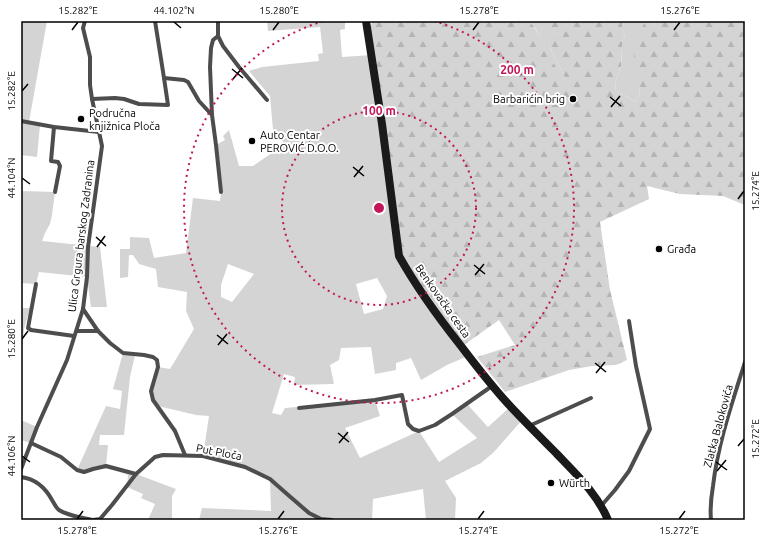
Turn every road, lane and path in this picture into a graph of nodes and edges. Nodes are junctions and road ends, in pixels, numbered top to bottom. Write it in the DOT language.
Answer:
graph roads {
  1 [pos="85,21"];
  2 [pos="155,21"];
  3 [pos="218,21"];
  4 [pos="366,21"];
  5 [pos="218,36"];
  6 [pos="164,78"];
  7 [pos="92,99"];
  8 [pos="267,100"];
  9 [pos="212,115"];
  10 [pos="21,121"];
  11 [pos="54,127"];
  12 [pos="99,132"];
  13 [pos="55,192"];
  14 [pos="220,192"];
  15 [pos="36,284"];
  16 [pos="83,308"];
  17 [pos="629,321"];
  18 [pos="77,331"];
  19 [pos="98,331"];
  20 [pos="74,336"];
  21 [pos="745,362"];
  22 [pos="492,386"];
  23 [pos="591,398"];
  24 [pos="299,408"];
  25 [pos="529,426"];
  26 [pos="31,443"];
  27 [pos="185,455"];
  28 [pos="21,469"];
  29 [pos="136,474"];
  30 [pos="21,477"];
  31 [pos="600,506"];
  32 [pos="92,520"];
  33 [pos="332,520"];
  34 [pos="608,520"];
  35 [pos="711,520"];
  1 -- 7 [label="street, Ulica Grgura barskog Zadranina"];
  2 -- 6 [label="street"];
  3 -- 5 [label="street"];
  4 -- 22 [label="main road, Benkovačka cesta"];
  5 -- 8 [label="street"];
  5 -- 9 [label="street"];
  6 -- 7 [label="street"];
  6 -- 9 [label="street"];
  7 -- 12 [label="street, Ulica Grgura barskog Zadranina"];
  9 -- 14 [label="street"];
  10 -- 11 [label="street"];
  11 -- 12 [label="street"];
  11 -- 13 [label="street"];
  12 -- 16 [label="street, Ulica Grgura barskog Zadranina"];
  15 -- 20 [label="street"];
  16 -- 18 [label="street, Ulica Grgura barskog Zadranina"];
  16 -- 19 [label="street"];
  17 -- 31 [label="street"];
  18 -- 19 [label="street"];
  18 -- 20 [label="street, Ulica Grgura barskog Zadranina"];
  19 -- 27 [label="street"];
  20 -- 26 [label="street, Ulica Grgura barskog Zadranina"];
  21 -- 35 [label="street, Zlatka Balokovića"];
  22 -- 24 [label="street"];
  22 -- 25 [label="main road, Benkovačka cesta"];
  23 -- 25 [label="street"];
  25 -- 31 [label="main road, Benkovačka cesta"];
  26 -- 28 [label="street, Ulica Grgura barskog Zadranina"];
  26 -- 29 [label="street"];
  27 -- 29 [label="street, Put Ploča"];
  27 -- 33 [label="street, Put Ploča"];
  29 -- 32 [label="street, Put Ploča"];
  30 -- 32 [label="street"];
  31 -- 34 [label="main road, Benkovačka cesta"];
}
